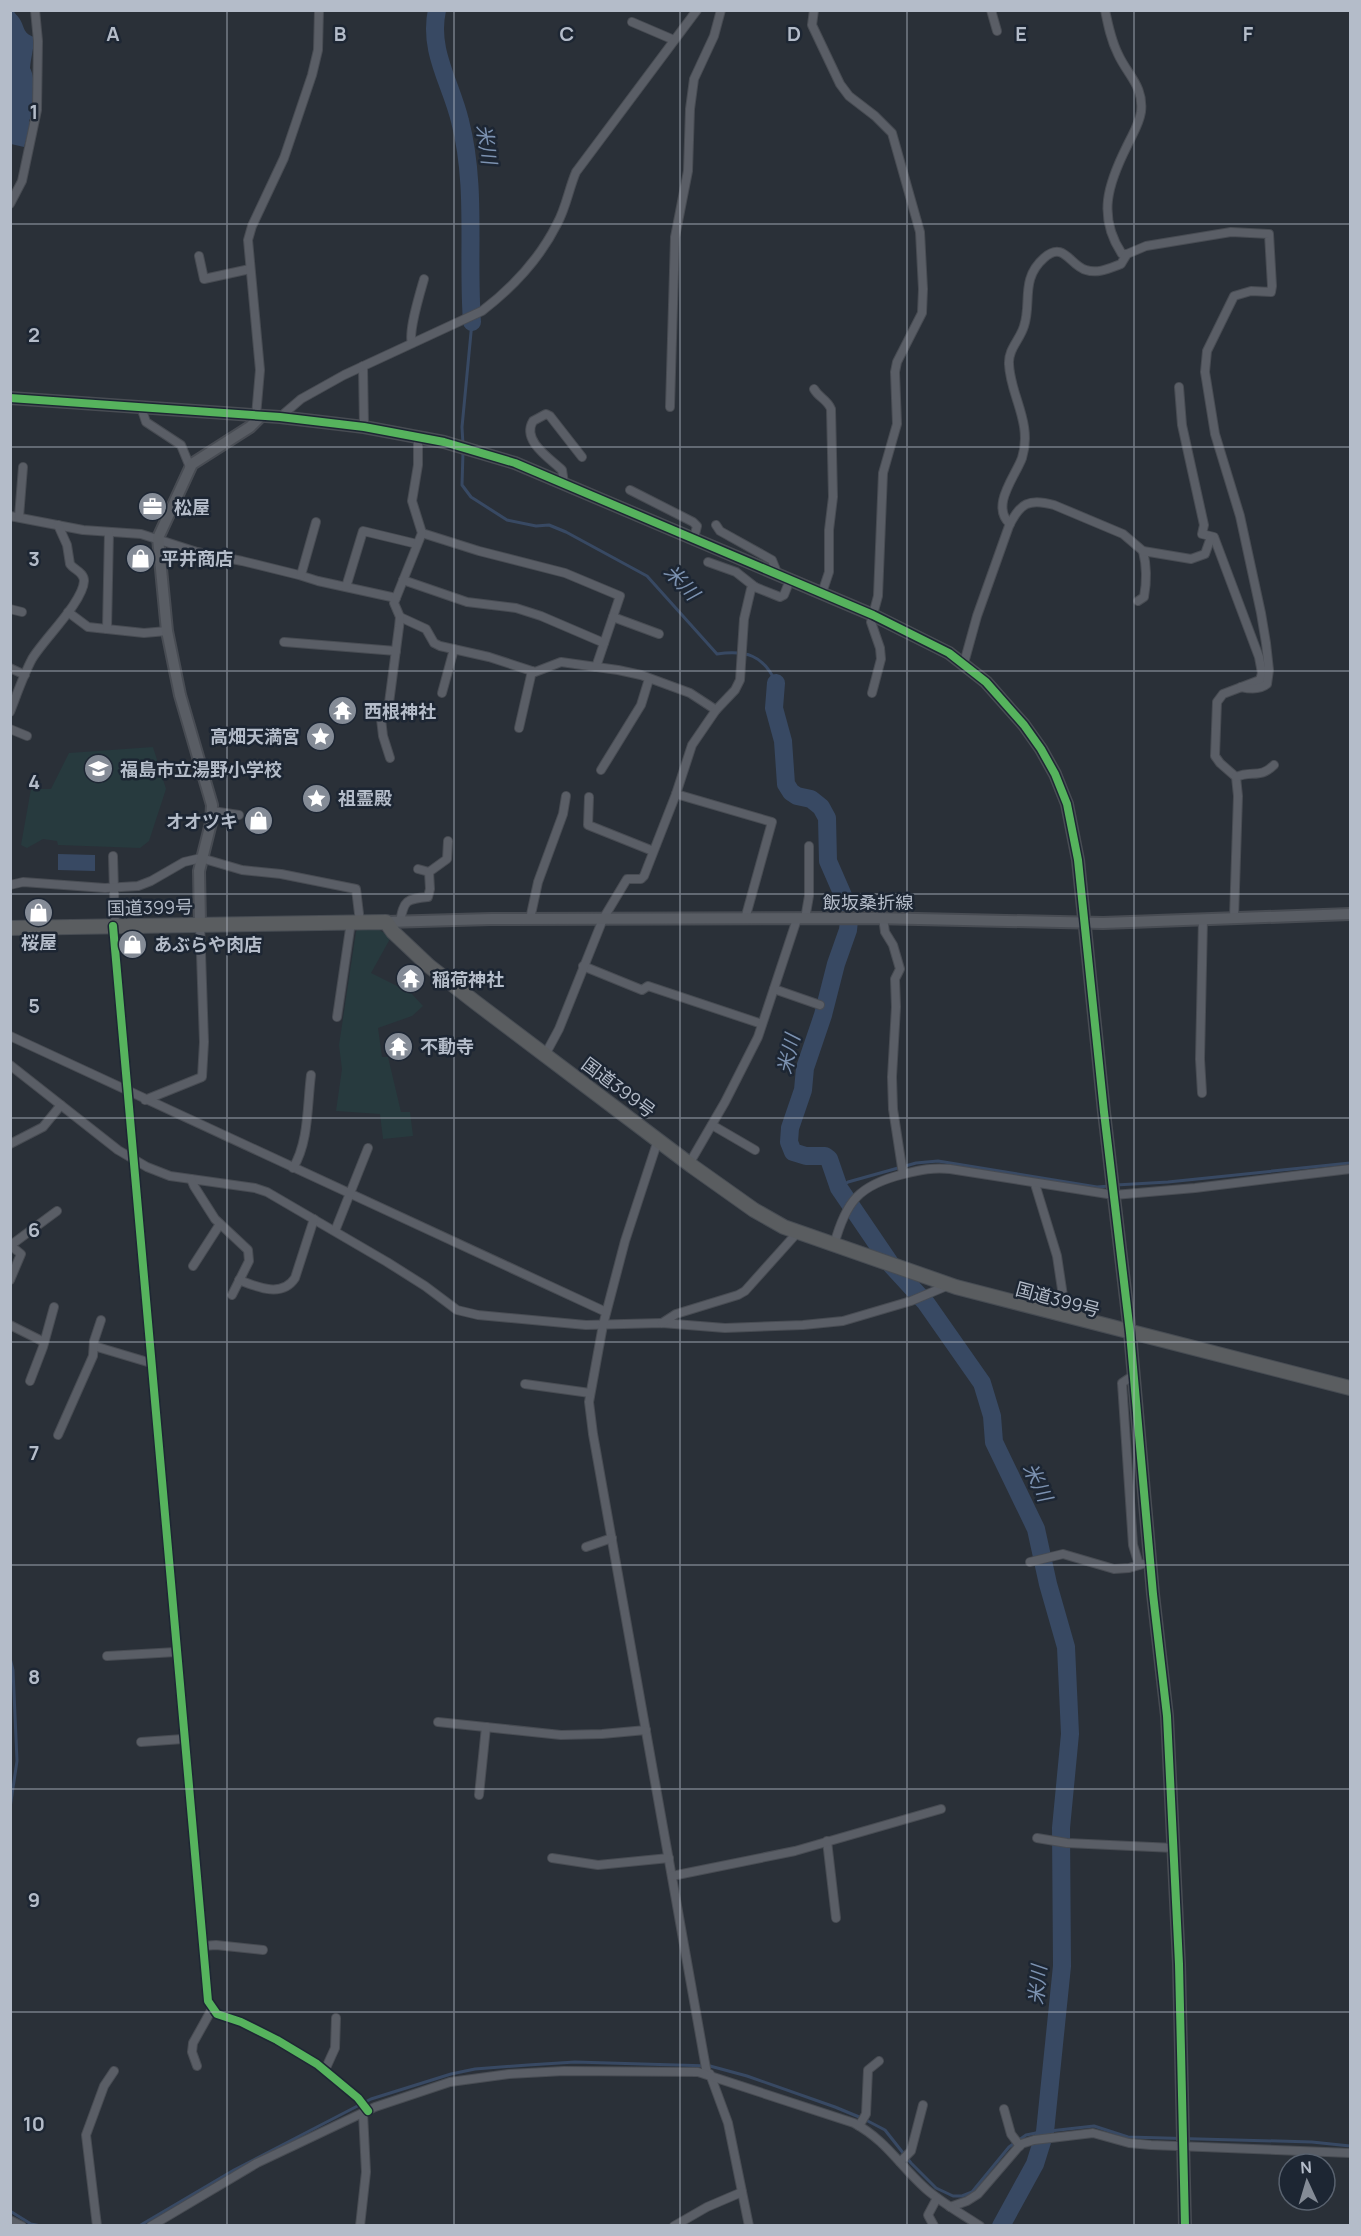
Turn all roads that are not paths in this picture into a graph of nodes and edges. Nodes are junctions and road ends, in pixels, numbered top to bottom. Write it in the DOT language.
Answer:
graph roads {
  1 [pos="35,10"];
  2 [pos="319,10"];
  3 [pos="697,10"];
  4 [pos="722,10"];
  5 [pos="814,10"];
  6 [pos="991,10"];
  7 [pos="1105,10"];
  8 [pos="632,22"];
  9 [pos="997,31"];
  10 [pos="674,40"];
  11 [pos="10,204"];
  12 [pos="1127,254"];
  13 [pos="199,256"];
  14 [pos="250,269"];
  15 [pos="424,279"];
  16 [pos="412,343"];
  17 [pos="363,366"];
  18 [pos="1179,387"];
  19 [pos="814,388"];
  20 [pos="10,398"];
  21 [pos="670,406"];
  22 [pos="141,407"];
  23 [pos="259,416"];
  24 [pos="280,417"];
  25 [pos="364,427"];
  26 [pos="418,436"];
  27 [pos="582,457"];
  28 [pos="190,466"];
  29 [pos="23,467"];
  30 [pos="564,483"];
  31 [pos="630,490"];
  32 [pos="15,517"];
  33 [pos="316,522"];
  34 [pos="1010,524"];
  35 [pos="58,525"];
  36 [pos="716,525"];
  37 [pos="109,532"];
  38 [pos="422,533"];
  39 [pos="1211,537"];
  40 [pos="158,538"];
  41 [pos="694,538"];
  42 [pos="417,544"];
  43 [pos="1143,551"];
  44 [pos="708,562"];
  45 [pos="301,575"];
  46 [pos="778,575"];
  47 [pos="403,580"];
  48 [pos="790,580"];
  49 [pos="346,587"];
  50 [pos="756,587"];
  51 [pos="822,593"];
  52 [pos="396,598"];
  53 [pos="1138,602"];
  54 [pos="10,609"];
  55 [pos="22,612"];
  56 [pos="68,612"];
  57 [pos="873,615"];
  58 [pos="400,617"];
  59 [pos="613,617"];
  60 [pos="107,629"];
  61 [pos="167,631"];
  62 [pos="658,634"];
  63 [pos="284,642"];
  64 [pos="604,643"];
  65 [pos="454,649"];
  66 [pos="396,651"];
  67 [pos="964,663"];
  68 [pos="596,667"];
  69 [pos="10,668"];
  70 [pos="532,672"];
  71 [pos="25,675"];
  72 [pos="649,678"];
  73 [pos="1242,687"];
  74 [pos="442,693"];
  75 [pos="872,693"];
  76 [pos="716,710"];
  77 [pos="10,712"];
  78 [pos="519,728"];
  79 [pos="10,729"];
  80 [pos="27,736"];
  81 [pos="390,758"];
  82 [pos="1274,765"];
  83 [pos="601,770"];
  84 [pos="1236,777"];
  85 [pos="676,794"];
  86 [pos="566,796"];
  87 [pos="589,797"];
  88 [pos="212,811"];
  89 [pos="239,815"];
  90 [pos="448,841"];
  91 [pos="809,846"];
  92 [pos="653,851"];
  93 [pos="113,856"];
  94 [pos="201,858"];
  95 [pos="418,869"];
  96 [pos="429,872"];
  97 [pos="10,885"];
  98 [pos="113,887"];
  99 [pos="1350,914"];
  100 [pos="883,918"];
  101 [pos="1234,918"];
  102 [pos="530,919"];
  103 [pos="603,919"];
  104 [pos="801,919"];
  105 [pos="1203,919"];
  106 [pos="745,920"];
  107 [pos="356,922"];
  108 [pos="393,922"];
  109 [pos="1083,922"];
  110 [pos="200,924"];
  111 [pos="114,926"];
  112 [pos="10,928"];
  113 [pos="583,966"];
  114 [pos="774,989"];
  115 [pos="820,1005"];
  116 [pos="337,1017"];
  117 [pos="762,1024"];
  118 [pos="10,1036"];
  119 [pos="545,1054"];
  120 [pos="12,1070"];
  121 [pos="311,1075"];
  122 [pos="128,1092"];
  123 [pos="1202,1093"];
  124 [pos="145,1100"];
  125 [pos="61,1106"];
  126 [pos="712,1125"];
  127 [pos="658,1140"];
  128 [pos="10,1144"];
  129 [pos="368,1148"];
  130 [pos="755,1150"];
  131 [pos="133,1158"];
  132 [pos="689,1164"];
  133 [pos="293,1168"];
  134 [pos="903,1169"];
  135 [pos="1350,1169"];
  136 [pos="191,1179"];
  137 [pos="1035,1184"];
  138 [pos="1113,1194"];
  139 [pos="350,1195"];
  140 [pos="57,1210"];
  141 [pos="314,1219"];
  142 [pos="220,1224"];
  143 [pos="335,1231"];
  144 [pos="797,1233"];
  145 [pos="11,1245"];
  146 [pos="834,1245"];
  147 [pos="194,1266"];
  148 [pos="10,1280"];
  149 [pos="239,1280"];
  150 [pos="949,1285"];
  151 [pos="232,1295"];
  152 [pos="54,1307"];
  153 [pos="606,1312"];
  154 [pos="1066,1316"];
  155 [pos="101,1320"];
  156 [pos="662,1323"];
  157 [pos="10,1325"];
  158 [pos="603,1325"];
  159 [pos="1130,1333"];
  160 [pos="44,1342"];
  161 [pos="94,1346"];
  162 [pos="151,1363"];
  163 [pos="1134,1375"];
  164 [pos="30,1381"];
  165 [pos="525,1384"];
  166 [pos="1350,1389"];
  167 [pos="590,1393"];
  168 [pos="58,1435"];
  169 [pos="612,1539"];
  170 [pos="586,1547"];
  171 [pos="1030,1562"];
  172 [pos="1145,1564"];
  173 [pos="176,1652"];
  174 [pos="107,1656"];
  175 [pos="438,1722"];
  176 [pos="486,1727"];
  177 [pos="646,1730"];
  178 [pos="183,1739"];
  179 [pos="141,1742"];
  180 [pos="479,1795"];
  181 [pos="941,1809"];
  182 [pos="1037,1838"];
  183 [pos="827,1841"];
  184 [pos="1174,1848"];
  185 [pos="552,1858"];
  186 [pos="669,1858"];
  187 [pos="672,1876"];
  188 [pos="836,1918"];
  189 [pos="203,1946"];
  190 [pos="263,1950"];
  191 [pos="212,2009"];
  192 [pos="336,2018"];
  193 [pos="879,2061"];
  194 [pos="197,2066"];
  195 [pos="325,2070"];
  196 [pos="114,2071"];
  197 [pos="708,2072"];
  198 [pos="923,2105"];
  199 [pos="1004,2109"];
  200 [pos="366,2111"];
  201 [pos="861,2121"];
  202 [pos="1018,2143"];
  203 [pos="1183,2145"];
  204 [pos="1350,2153"];
  205 [pos="904,2159"];
  206 [pos="742,2192"];
  207 [pos="937,2198"];
  208 [pos="950,2207"];
  209 [pos="10,2220"];
  210 [pos="22,2226"];
  211 [pos="97,2226"];
  212 [pos="151,2226"];
  213 [pos="360,2226"];
  214 [pos="674,2226"];
  215 [pos="749,2226"];
  216 [pos="934,2226"];
  217 [pos="980,2226"];
  218 [pos="1185,2226"];
  1 -- 11 [label="street"];
  2 -- 14 [label="street"];
  3 -- 10 [label="street"];
  4 -- 21 [label="street"];
  5 -- 57 [label="street"];
  6 -- 9 [label="street"];
  7 -- 12 [label="street"];
  8 -- 10 [label="street"];
  10 -- 16 [label="street"];
  12 -- 34 [label="street"];
  12 -- 73 [label="street"];
  13 -- 14 [label="street"];
  14 -- 23 [label="street"];
  15 -- 16 [label="street"];
  16 -- 17 [label="street"];
  17 -- 24 [label="street"];
  17 -- 25 [label="street"];
  18 -- 39 [label="street"];
  19 -- 51 [label="street"];
  20 -- 22 [label="street"];
  22 -- 23 [label="street"];
  22 -- 28 [label="street"];
  23 -- 24 [label="street"];
  23 -- 28 [label="street"];
  24 -- 25 [label="street"];
  25 -- 26 [label="street"];
  26 -- 30 [label="street"];
  26 -- 38 [label="street"];
  27 -- 30 [label="street"];
  28 -- 40 [label="street"];
  29 -- 32 [label="street"];
  30 -- 41 [label="street"];
  31 -- 41 [label="street"];
  32 -- 35 [label="street"];
  33 -- 45 [label="street"];
  34 -- 43 [label="street"];
  34 -- 67 [label="street"];
  35 -- 37 [label="street"];
  35 -- 56 [label="street"];
  36 -- 46 [label="street"];
  37 -- 40 [label="street"];
  37 -- 60 [label="street"];
  38 -- 42 [label="street"];
  38 -- 59 [label="street"];
  39 -- 43 [label="street"];
  39 -- 73 [label="street"];
  40 -- 45 [label="street"];
  40 -- 61 [label="street"];
  41 -- 46 [label="street"];
  42 -- 47 [label="street"];
  42 -- 49 [label="street"];
  43 -- 53 [label="street"];
  44 -- 50 [label="street"];
  45 -- 49 [label="street"];
  46 -- 48 [label="street"];
  47 -- 52 [label="street"];
  47 -- 64 [label="street"];
  48 -- 50 [label="street"];
  48 -- 51 [label="street"];
  49 -- 52 [label="street"];
  50 -- 76 [label="street"];
  51 -- 57 [label="street"];
  52 -- 58 [label="street"];
  54 -- 55 [label="street"];
  56 -- 60 [label="street"];
  56 -- 71 [label="street"];
  57 -- 67 [label="street"];
  57 -- 75 [label="street"];
  58 -- 65 [label="street"];
  58 -- 66 [label="street"];
  59 -- 62 [label="street"];
  59 -- 64 [label="street"];
  60 -- 61 [label="street"];
  61 -- 88 [label="street"];
  63 -- 66 [label="street"];
  64 -- 68 [label="street"];
  65 -- 70 [label="street"];
  65 -- 74 [label="street"];
  66 -- 81 [label="street"];
  67 -- 109 [label="street"];
  68 -- 70 [label="street"];
  68 -- 72 [label="street"];
  69 -- 71 [label="street"];
  70 -- 78 [label="street"];
  71 -- 77 [label="street"];
  72 -- 76 [label="street"];
  72 -- 83 [label="street"];
  73 -- 84 [label="street"];
  76 -- 85 [label="street"];
  79 -- 80 [label="street"];
  82 -- 84 [label="street"];
  84 -- 101 [label="street"];
  85 -- 92 [label="street"];
  85 -- 106 [label="street"];
  86 -- 102 [label="street"];
  87 -- 92 [label="street"];
  88 -- 89 [label="street"];
  88 -- 94 [label="street"];
  90 -- 96 [label="street"];
  91 -- 104 [label="street"];
  92 -- 103 [label="street"];
  93 -- 98 [label="street"];
  94 -- 98 [label="street"];
  94 -- 107 [label="street"];
  94 -- 110 [label="street"];
  95 -- 96 [label="street"];
  96 -- 108 [label="street"];
  97 -- 98 [label="street"];
  98 -- 111 [label="street"];
  99 -- 101 [label="street, 飯坂桑折線"];
  100 -- 104 [label="street, 飯坂桑折線"];
  100 -- 109 [label="street, 飯坂桑折線"];
  100 -- 134 [label="street"];
  101 -- 105 [label="street, 飯坂桑折線"];
  102 -- 103 [label="street, 飯坂桑折線"];
  102 -- 108 [label="street, 飯坂桑折線"];
  103 -- 106 [label="street, 飯坂桑折線"];
  103 -- 113 [label="street"];
  104 -- 106 [label="street, 飯坂桑折線"];
  104 -- 114 [label="street"];
  105 -- 109 [label="street, 飯坂桑折線"];
  105 -- 123 [label="street"];
  107 -- 108 [label="highway, 国道399号"];
  107 -- 110 [label="highway, 国道399号"];
  107 -- 116 [label="street"];
  108 -- 119 [label="highway, 国道399号"];
  109 -- 138 [label="street"];
  110 -- 111 [label="highway, 国道399号"];
  110 -- 124 [label="street"];
  111 -- 112 [label="highway, 国道399号"];
  111 -- 122 [label="street"];
  113 -- 117 [label="street"];
  113 -- 119 [label="street"];
  114 -- 115 [label="street"];
  114 -- 117 [label="street"];
  117 -- 126 [label="street"];
  118 -- 122 [label="street"];
  119 -- 127 [label="highway, 国道399号"];
  120 -- 125 [label="street"];
  121 -- 133 [label="street"];
  122 -- 124 [label="street"];
  122 -- 131 [label="street"];
  124 -- 133 [label="street"];
  125 -- 128 [label="street"];
  125 -- 131 [label="street"];
  126 -- 130 [label="street"];
  126 -- 132 [label="street"];
  127 -- 132 [label="highway, 国道399号"];
  127 -- 153 [label="street"];
  129 -- 139 [label="street"];
  131 -- 136 [label="street"];
  131 -- 162 [label="street"];
  132 -- 144 [label="highway, 国道399号"];
  133 -- 139 [label="street"];
  134 -- 137 [label="street"];
  134 -- 146 [label="street"];
  135 -- 138 [label="street"];
  136 -- 141 [label="street"];
  136 -- 142 [label="street"];
  137 -- 138 [label="street"];
  137 -- 154 [label="street"];
  138 -- 159 [label="street"];
  139 -- 143 [label="street"];
  139 -- 153 [label="street"];
  140 -- 145 [label="street"];
  141 -- 143 [label="street"];
  141 -- 149 [label="street"];
  142 -- 147 [label="street"];
  142 -- 149 [label="street"];
  143 -- 158 [label="street"];
  144 -- 146 [label="highway, 国道399号"];
  144 -- 156 [label="street"];
  145 -- 148 [label="street"];
  146 -- 150 [label="highway, 国道399号"];
  149 -- 151 [label="street"];
  150 -- 154 [label="highway, 国道399号"];
  150 -- 156 [label="street"];
  152 -- 160 [label="street"];
  153 -- 158 [label="street"];
  154 -- 159 [label="highway, 国道399号"];
  155 -- 161 [label="street"];
  156 -- 158 [label="street"];
  157 -- 160 [label="street"];
  158 -- 167 [label="street"];
  159 -- 163 [label="street"];
  159 -- 166 [label="highway, 国道399号"];
  160 -- 164 [label="street"];
  161 -- 162 [label="street"];
  161 -- 168 [label="street"];
  162 -- 173 [label="street"];
  163 -- 172 [label="street"];
  163 -- 172 [label="street"];
  165 -- 167 [label="street"];
  167 -- 169 [label="street"];
  169 -- 170 [label="street"];
  169 -- 177 [label="street"];
  171 -- 172 [label="street"];
  172 -- 184 [label="street"];
  173 -- 174 [label="street"];
  173 -- 178 [label="street"];
  175 -- 176 [label="street"];
  176 -- 177 [label="street"];
  176 -- 180 [label="street"];
  177 -- 186 [label="street"];
  178 -- 179 [label="street"];
  178 -- 189 [label="street"];
  181 -- 183 [label="street"];
  182 -- 184 [label="street"];
  183 -- 187 [label="street"];
  183 -- 188 [label="street"];
  184 -- 203 [label="street"];
  185 -- 186 [label="street"];
  186 -- 187 [label="street"];
  187 -- 197 [label="street"];
  189 -- 190 [label="street"];
  189 -- 191 [label="street"];
  191 -- 194 [label="street"];
  191 -- 195 [label="street"];
  192 -- 195 [label="street"];
  193 -- 201 [label="street"];
  195 -- 200 [label="street"];
  196 -- 211 [label="street"];
  197 -- 200 [label="street"];
  197 -- 201 [label="street"];
  197 -- 206 [label="street"];
  198 -- 205 [label="street"];
  199 -- 202 [label="street"];
  200 -- 212 [label="street"];
  200 -- 213 [label="street"];
  201 -- 205 [label="street"];
  202 -- 203 [label="street"];
  202 -- 208 [label="street"];
  203 -- 204 [label="street"];
  203 -- 218 [label="street"];
  205 -- 207 [label="street"];
  206 -- 214 [label="street"];
  206 -- 215 [label="street"];
  207 -- 208 [label="street"];
  207 -- 216 [label="street"];
  208 -- 217 [label="street"];
  209 -- 210 [label="street"];
}
